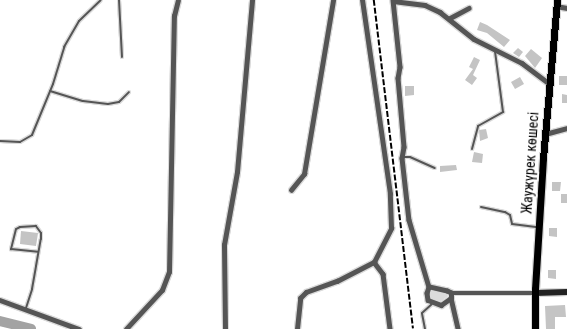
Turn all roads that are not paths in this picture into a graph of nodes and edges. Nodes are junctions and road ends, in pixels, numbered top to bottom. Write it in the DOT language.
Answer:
graph roads {
  1 [pos="101,0"];
  2 [pos="119,0"];
  3 [pos="178,0"];
  4 [pos="252,0"];
  5 [pos="333,0"];
  6 [pos="362,0"];
  7 [pos="393,1"];
  8 [pos="556,3"];
  9 [pos="469,8"];
  10 [pos="567,8"];
  11 [pos="450,18"];
  12 [pos="495,50"];
  13 [pos="122,57"];
  14 [pos="549,83"];
  15 [pos="50,91"];
  16 [pos="129,92"];
  17 [pos="567,128"];
  18 [pos="545,134"];
  19 [pos="0,141"];
  20 [pos="472,149"];
  21 [pos="402,158"];
  22 [pos="435,168"];
  23 [pos="291,190"];
  24 [pos="481,206"];
  25 [pos="539,227"];
  26 [pos="38,252"];
  27 [pos="374,262"];
  28 [pos="429,287"];
  29 [pos="567,292"];
  30 [pos="535,293"];
  31 [pos="451,295"];
  32 [pos="0,300"];
  33 [pos="432,304"];
  34 [pos="26,308"];
  35 [pos="79,329"];
  36 [pos="126,329"];
  37 [pos="225,329"];
  38 [pos="297,329"];
  39 [pos="390,329"];
  40 [pos="425,329"];
  41 [pos="458,329"];
  42 [pos="535,329"];
  1 -- 15 [label="lane"];
  2 -- 13 [label="lane"];
  3 -- 36 [label="street"];
  4 -- 37 [label="street"];
  5 -- 23 [label="street"];
  6 -- 27 [label="street"];
  7 -- 11 [label="street"];
  7 -- 21 [label="street"];
  8 -- 10 [label="street"];
  8 -- 14 [label="main road, Жаужүрек көшесі"];
  9 -- 11 [label="street"];
  11 -- 12 [label="street"];
  12 -- 14 [label="street"];
  12 -- 20 [label="lane"];
  14 -- 18 [label="main road, Жаужүрек көшесі"];
  15 -- 16 [label="lane"];
  15 -- 19 [label="lane"];
  17 -- 18 [label="street"];
  18 -- 25 [label="main road, Жаужүрек көшесі"];
  21 -- 22 [label="lane"];
  21 -- 28 [label="street"];
  24 -- 25 [label="lane"];
  25 -- 30 [label="main road, Жаужүрек көшесі"];
  26 -- 26 [label="lane"];
  26 -- 34 [label="lane"];
  27 -- 38 [label="street"];
  27 -- 39 [label="street"];
  28 -- 31 [label="street"];
  28 -- 33 [label="street"];
  29 -- 30 [label="main road"];
  30 -- 31 [label="street"];
  30 -- 42 [label="main road, Жаужүрек көшесі"];
  31 -- 33 [label="street"];
  31 -- 41 [label="street"];
  32 -- 34 [label="street"];
  33 -- 40 [label="lane"];
  34 -- 35 [label="street"];
}
